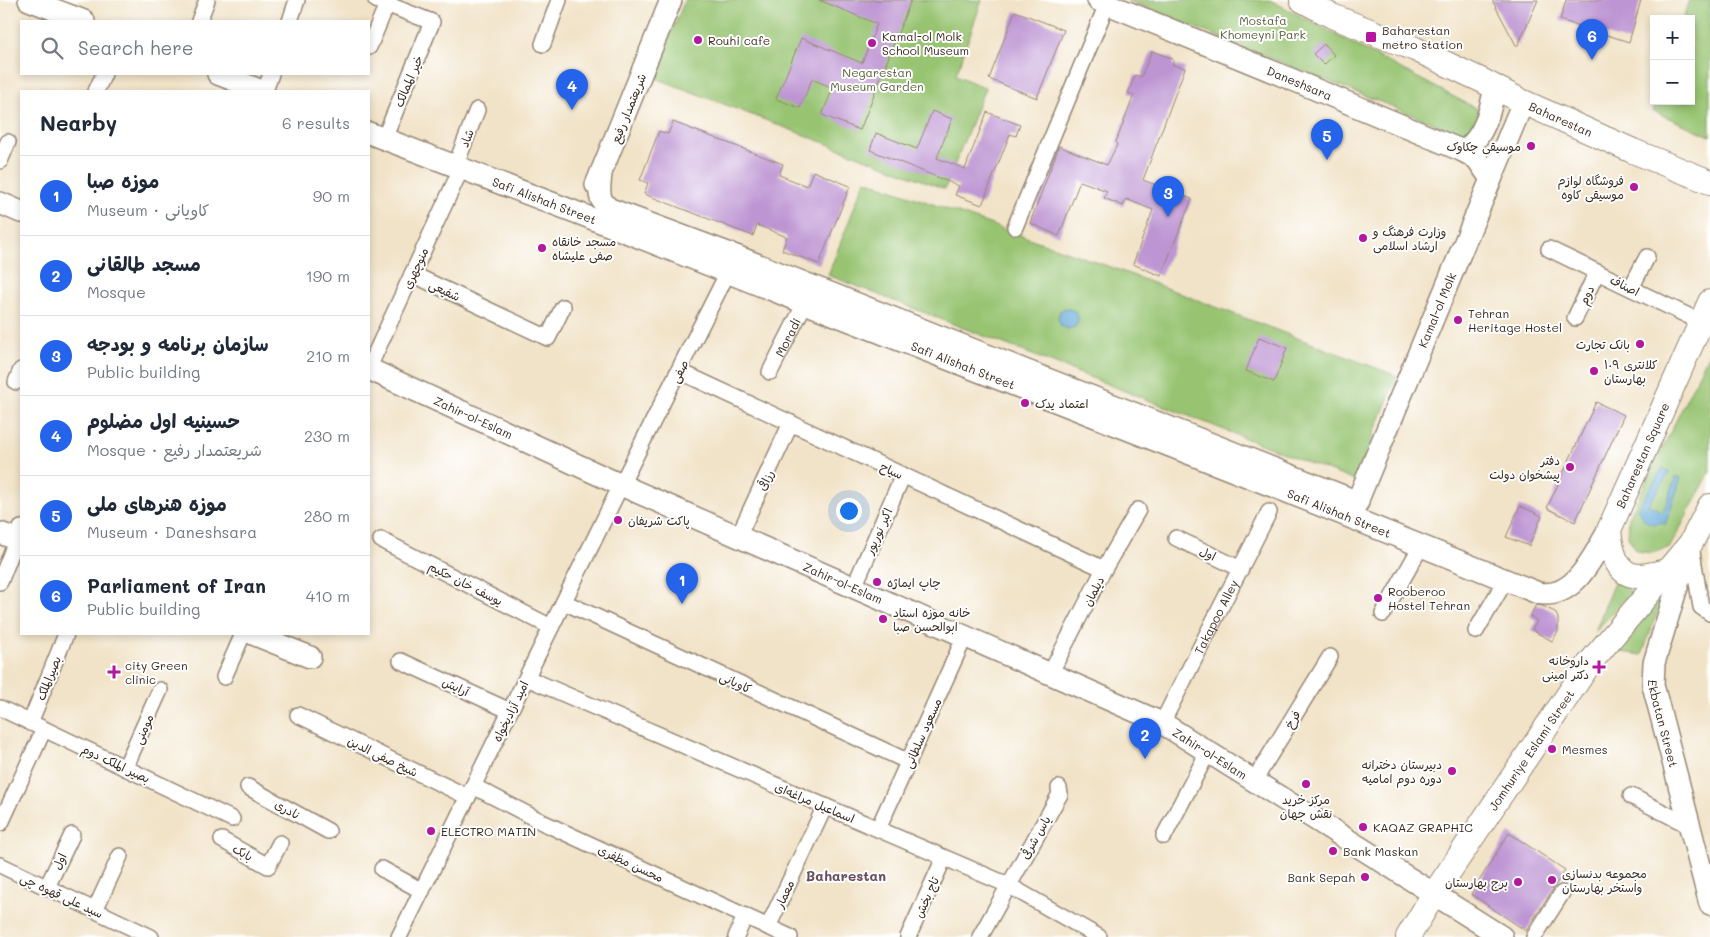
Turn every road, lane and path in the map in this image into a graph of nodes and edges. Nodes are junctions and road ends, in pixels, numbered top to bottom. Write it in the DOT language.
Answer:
graph roads {
  1 [pos="29,0"];
  2 [pos="207,0"];
  3 [pos="297,0"];
  4 [pos="559,0"];
  5 [pos="1302,0"];
  6 [pos="1336,0"];
  7 [pos="382,2"];
  8 [pos="664,2"];
  9 [pos="1102,2"];
  10 [pos="73,12"];
  11 [pos="199,20"];
  12 [pos="290,20"];
  13 [pos="370,44"];
  14 [pos="543,44"];
  15 [pos="1415,49"];
  16 [pos="104,75"];
  17 [pos="271,75"];
  18 [pos="221,81"];
  19 [pos="1495,86"];
  20 [pos="96,90"];
  21 [pos="260,90"];
  22 [pos="264,90"];
  23 [pos="1523,102"];
  24 [pos="477,110"];
  25 [pos="376,136"];
  26 [pos="8,142"];
  27 [pos="1463,151"];
  28 [pos="0,161"];
  29 [pos="458,168"];
  30 [pos="601,173"];
  31 [pos="1491,179"];
  32 [pos="1708,181"];
  33 [pos="0,203"];
  34 [pos="20,212"];
  35 [pos="583,215"];
  36 [pos="1015,227"];
  37 [pos="1548,249"];
  38 [pos="1647,258"];
  39 [pos="732,264"];
  40 [pos="1597,272"];
  41 [pos="412,274"];
  42 [pos="1631,288"];
  43 [pos="805,303"];
  44 [pos="563,307"];
  45 [pos="1706,312"];
  46 [pos="1576,318"];
  47 [pos="370,366"];
  48 [pos="370,368"];
  49 [pos="679,371"];
  50 [pos="770,372"];
  51 [pos="790,423"];
  52 [pos="903,475"];
  53 [pos="621,485"];
  54 [pos="1710,506"];
  55 [pos="1354,509"];
  56 [pos="1138,510"];
  57 [pos="1269,512"];
  58 [pos="1609,530"];
  59 [pos="15,535"];
  60 [pos="738,537"];
  61 [pos="1176,538"];
  62 [pos="381,540"];
  63 [pos="1691,543"];
  64 [pos="1421,546"];
  65 [pos="1240,568"];
  66 [pos="1104,569"];
  67 [pos="1666,571"];
  68 [pos="1505,581"];
  69 [pos="0,582"];
  70 [pos="854,587"];
  71 [pos="1556,594"];
  72 [pos="564,602"];
  73 [pos="1383,614"];
  74 [pos="1710,614"];
  75 [pos="551,627"];
  76 [pos="1476,631"];
  77 [pos="66,635"];
  78 [pos="243,635"];
  79 [pos="255,635"];
  80 [pos="965,636"];
  81 [pos="310,657"];
  82 [pos="1330,657"];
  83 [pos="401,661"];
  84 [pos="1050,674"];
  85 [pos="224,677"];
  86 [pos="527,678"];
  87 [pos="160,690"];
  88 [pos="0,708"];
  89 [pos="510,711"];
  90 [pos="298,715"];
  91 [pos="30,723"];
  92 [pos="1162,723"];
  93 [pos="44,729"];
  94 [pos="1208,752"];
  95 [pos="909,762"];
  96 [pos="125,768"];
  97 [pos="1254,781"];
  98 [pos="248,787"];
  99 [pos="1059,788"];
  100 [pos="471,792"];
  101 [pos="1631,796"];
  102 [pos="825,806"];
  103 [pos="232,819"];
  104 [pos="1,823"];
  105 [pos="1690,826"];
  106 [pos="878,829"];
  107 [pos="328,831"];
  108 [pos="72,835"];
  109 [pos="1164,836"];
  110 [pos="222,840"];
  111 [pos="280,843"];
  112 [pos="120,856"];
  113 [pos="944,858"];
  114 [pos="0,865"];
  115 [pos="382,869"];
  116 [pos="1707,874"];
  117 [pos="1008,885"];
  118 [pos="47,887"];
  119 [pos="422,891"];
  120 [pos="1436,891"];
  121 [pos="1562,893"];
  122 [pos="1710,904"];
  123 [pos="95,910"];
  124 [pos="745,916"];
  125 [pos="768,927"];
  126 [pos="151,937"];
  127 [pos="399,937"];
  128 [pos="736,937"];
  129 [pos="790,937"];
  130 [pos="908,937"];
  131 [pos="980,937"];
  132 [pos="1099,937"];
  133 [pos="1408,937"];
  134 [pos="1502,937"];
  135 [pos="1534,937"];
  1 -- 10 [label="street"];
  2 -- 11 [label="street"];
  3 -- 12 [label="street"];
  4 -- 14 [label="street"];
  5 -- 15 [label="main road, Baharestan"];
  6 -- 15 [label="main road, Baharestan"];
  7 -- 13 [label="street"];
  7 -- 25 [label="street, خیر الممالک"];
  8 -- 30 [label="street, شریعتمدار رفیع"];
  9 -- 27 [label="street, Daneshsara"];
  9 -- 36 [label="street"];
  15 -- 19 [label="main road, Baharestan"];
  16 -- 20 [label="street"];
  17 -- 22 [label="street"];
  18 -- 21 [label="street"];
  19 -- 23 [label="main road, Baharestan"];
  19 -- 27 [label="street"];
  23 -- 31 [label="street, Kamal-ol Molk"];
  23 -- 32 [label="main road, Baharestan"];
  24 -- 29 [label="street, شاد"];
  25 -- 29 [label="street, Safi Alishah Street"];
  26 -- 28 [label="street"];
  27 -- 31 [label="street, Daneshsara"];
  29 -- 35 [label="street, Safi Alishah Street"];
  29 -- 41 [label="street, منوچهری"];
  30 -- 35 [label="street, شریعتمدار رفیع"];
  30 -- 39 [label="street, Safi Alishah Street"];
  31 -- 55 [label="street, Kamal-ol Molk"];
  33 -- 34 [label="street"];
  35 -- 39 [label="street, Safi Alishah Street"];
  37 -- 40 [label="street, اصناف"];
  38 -- 42 [label="street"];
  39 -- 43 [label="street, Safi Alishah Street"];
  39 -- 49 [label="street, صفی"];
  39 -- 55 [label="street, Safi Alishah Street"];
  40 -- 42 [label="street, اصناف"];
  40 -- 46 [label="street, دوم"];
  41 -- 44 [label="street, شفیعی"];
  41 -- 47 [label="street, منوچهری"];
  42 -- 45 [label="street, اصناف"];
  43 -- 50 [label="street, Moradi"];
  43 -- 55 [label="street, Safi Alishah Street"];
  45 -- 58 [label="main road, Baharestan Square"];
  48 -- 53 [label="street, Zahir-ol-Eslam"];
  49 -- 51 [label="street, سیاح"];
  49 -- 53 [label="street, صفی"];
  51 -- 52 [label="street, سیاح"];
  51 -- 60 [label="street, رزاقی"];
  52 -- 66 [label="street, سیاح"];
  52 -- 70 [label="street, اکبر نورپور"];
  53 -- 60 [label="street, Zahir-ol-Eslam"];
  53 -- 72 [label="street, امید آزادیخواه"];
  54 -- 63 [label="main road"];
  55 -- 64 [label="street, Safi Alishah Street"];
  56 -- 66 [label="street, دیلمان"];
  57 -- 65 [label="street, Takapoo Alley"];
  58 -- 67 [label="main road"];
  58 -- 71 [label="street, Baharestan Square"];
  59 -- 69 [label="street"];
  60 -- 70 [label="street, Zahir-ol-Eslam"];
  61 -- 65 [label="street, اول"];
  62 -- 75 [label="street, یوسف خان حکیم"];
  63 -- 67 [label="main road"];
  63 -- 74 [label="street"];
  63 -- 105 [label="street, Ekbatan Street"];
  64 -- 68 [label="street, Safi Alishah Street"];
  64 -- 73 [label="street"];
  65 -- 92 [label="street, Takapoo Alley"];
  66 -- 84 [label="street, دیلمان"];
  67 -- 120 [label="main road, Jomhuriye Eslami Street"];
  68 -- 71 [label="street, Safi Alishah Street"];
  68 -- 76 [label="street"];
  70 -- 80 [label="street, Zahir-ol-Eslam"];
  72 -- 75 [label="street, امید آزادیخواه"];
  72 -- 95 [label="street, کاویانی"];
  75 -- 86 [label="street, امید آزادیخواه"];
  77 -- 91 [label="street, بصیرالملک"];
  78 -- 85 [label="street"];
  79 -- 81 [label="street"];
  80 -- 84 [label="street, Zahir-ol-Eslam"];
  80 -- 95 [label="street, مسعود سلطانی"];
  82 -- 97 [label="street, فرخ"];
  83 -- 89 [label="street, آرایش"];
  84 -- 92 [label="street, Zahir-ol-Eslam"];
  86 -- 89 [label="street, امید آزادیخواه"];
  86 -- 102 [label="street, اسماعیل مراغه‌ای"];
  87 -- 96 [label="street, مومنی"];
  88 -- 91 [label="street, بصیر الملک دوم"];
  89 -- 100 [label="street, امید آزادیخواه"];
  90 -- 100 [label="street, شیخ صفی الدین"];
  91 -- 93 [label="street, بصیر الملک دوم"];
  92 -- 94 [label="street, Zahir-ol-Eslam"];
  93 -- 96 [label="street, بصیر الملک دوم"];
  93 -- 104 [label="street"];
  94 -- 97 [label="street, Zahir-ol-Eslam"];
  94 -- 109 [label="street"];
  95 -- 106 [label="street, مسعود سلطانی"];
  96 -- 103 [label="street, بصیر الملک دوم"];
  97 -- 120 [label="street, Zahir-ol-Eslam"];
  98 -- 107 [label="street, نادری"];
  99 -- 117 [label="street, یاس شرقی"];
  100 -- 119 [label="street, امید آزادیخواه"];
  100 -- 124 [label="street, محسن مظفری"];
  101 -- 105 [label="street"];
  102 -- 106 [label="street, اسماعیل مراغه‌ای"];
  102 -- 125 [label="street, معمار"];
  105 -- 116 [label="street, Ekbatan Street"];
  106 -- 113 [label="street, اسماعیل مراغه‌ای"];
  108 -- 118 [label="street, اول"];
  110 -- 111 [label="street, بابک"];
  112 -- 123 [label="street"];
  113 -- 117 [label="street, اسماعیل مراغه‌ای"];
  113 -- 130 [label="street, تاج بخش"];
  114 -- 118 [label="street, سید علی قهوه چی"];
  115 -- 119 [label="street"];
  116 -- 122 [label="street, Ekbatan Street"];
  117 -- 131 [label="street, یاس شرقی"];
  117 -- 132 [label="street, اسماعیل مراغه‌ای"];
  118 -- 123 [label="street, سید علی قهوه چی"];
  119 -- 127 [label="street, امید آزادیخواه"];
  120 -- 133 [label="main road, Jomhuriye Eslami Street"];
  120 -- 134 [label="street, Zahir-ol-Eslam"];
  121 -- 135 [label="street"];
  123 -- 126 [label="street, سید علی قهوه چی"];
  124 -- 125 [label="street, محسن مظفری"];
  124 -- 128 [label="street"];
  125 -- 129 [label="street, محسن مظفری"];
}
